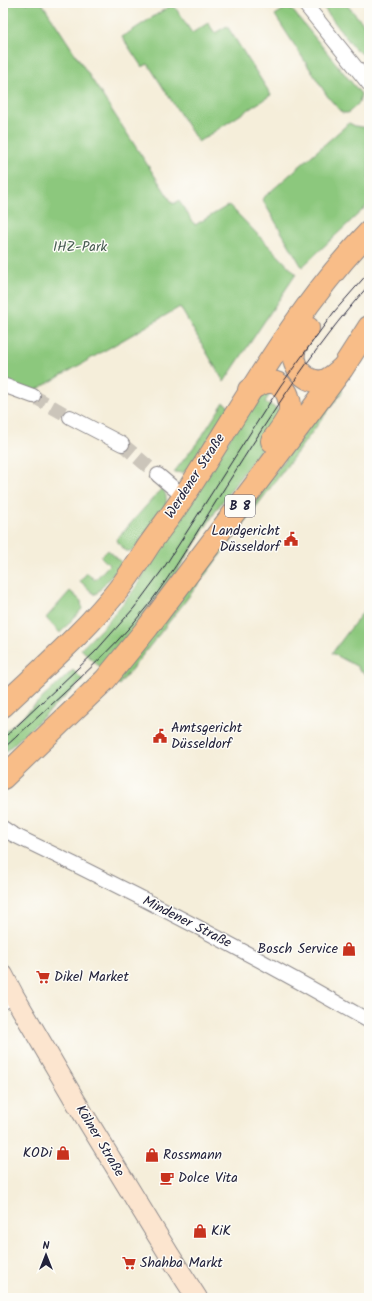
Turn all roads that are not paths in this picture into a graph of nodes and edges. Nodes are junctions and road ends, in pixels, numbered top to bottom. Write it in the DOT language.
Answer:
graph roads {
  1 [pos="304,3"];
  2 [pos="369,84"];
  3 [pos="369,232"];
  4 [pos="369,250"];
  5 [pos="369,327"];
  6 [pos="342,369"];
  7 [pos="3,385"];
  8 [pos="249,390"];
  9 [pos="33,396"];
  10 [pos="70,417"];
  11 [pos="122,444"];
  12 [pos="158,475"];
  13 [pos="183,496"];
  14 [pos="218,535"];
  15 [pos="3,706"];
  16 [pos="3,778"];
  17 [pos="3,828"];
  18 [pos="6,986"];
  19 [pos="369,1021"];
  20 [pos="197,1298"];
  1 -- 2 [label="street"];
  3 -- 8 [label="main road, Werdener Straße"];
  4 -- 6 [label="main road"];
  5 -- 6 [label="main road, B 8"];
  6 -- 14 [label="main road, B 8"];
  7 -- 9 [label="street"];
  8 -- 13 [label="main road, Werdener Straße"];
  8 -- 14 [label="main road"];
  10 -- 11 [label="street"];
  12 -- 13 [label="street"];
  13 -- 15 [label="main road, Werdener Straße"];
  14 -- 16 [label="main road, B 8"];
  17 -- 19 [label="street, Mindener Straße"];
  18 -- 20 [label="main road, Kölner Straße"];
}
